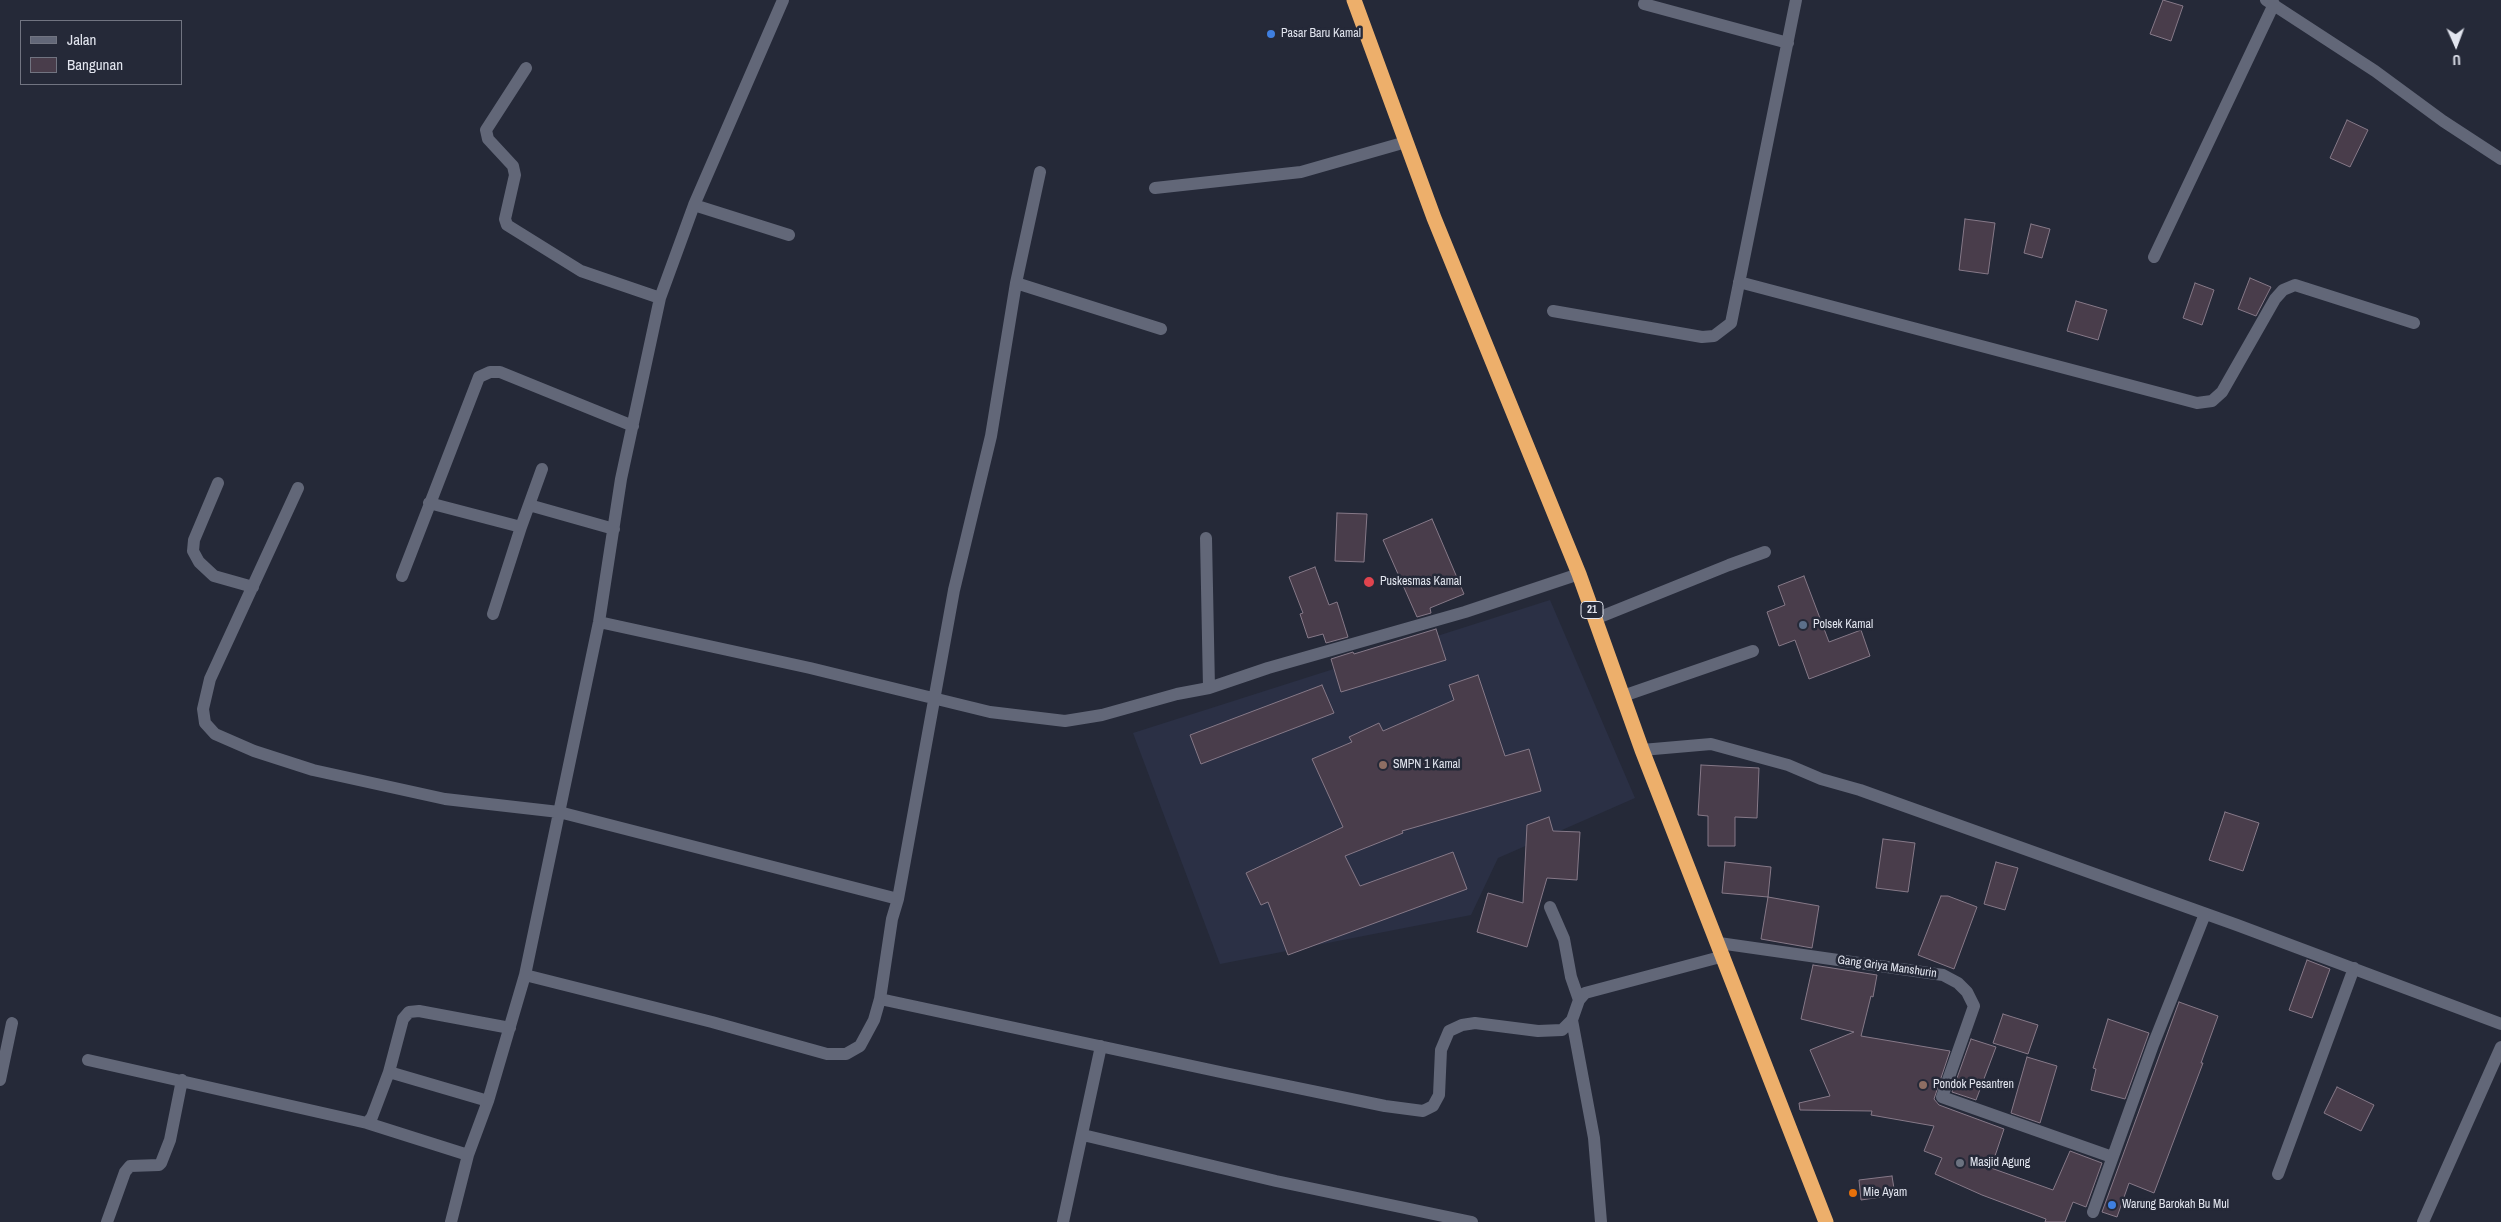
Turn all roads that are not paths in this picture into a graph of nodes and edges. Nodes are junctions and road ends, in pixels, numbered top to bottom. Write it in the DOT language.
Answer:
graph roads {
  1 [pos="783,0"];
  2 [pos="1354,0"];
  3 [pos="1796,0"];
  4 [pos="2270,2"];
  5 [pos="1644,4"];
  6 [pos="1788,43"];
  7 [pos="526,68"];
  8 [pos="1406,142"];
  9 [pos="2501,159"];
  10 [pos="1040,172"];
  11 [pos="1155,188"];
  12 [pos="694,205"];
  13 [pos="789,235"];
  14 [pos="2154,257"];
  15 [pos="1740,282"];
  16 [pos="1016,283"];
  17 [pos="660,298"];
  18 [pos="1553,310"];
  19 [pos="2414,323"];
  20 [pos="1161,329"];
  21 [pos="633,426"];
  22 [pos="542,469"];
  23 [pos="218,483"];
  24 [pos="298,488"];
  25 [pos="429,503"];
  26 [pos="529,505"];
  27 [pos="520,527"];
  28 [pos="614,529"];
  29 [pos="1206,538"];
  30 [pos="1765,552"];
  31 [pos="1579,574"];
  32 [pos="402,576"];
  33 [pos="253,587"];
  34 [pos="494,614"];
  35 [pos="1594,619"];
  36 [pos="599,622"];
  37 [pos="1753,651"];
  38 [pos="1209,688"];
  39 [pos="1623,696"];
  40 [pos="935,699"];
  41 [pos="1642,750"];
  42 [pos="560,812"];
  43 [pos="898,899"];
  44 [pos="1550,907"];
  45 [pos="2205,914"];
  46 [pos="1722,950"];
  47 [pos="2354,968"];
  48 [pos="525,976"];
  49 [pos="880,999"];
  50 [pos="1579,1000"];
  51 [pos="1572,1020"];
  52 [pos="12,1023"];
  53 [pos="2501,1024"];
  54 [pos="510,1028"];
  55 [pos="1101,1046"];
  56 [pos="2501,1047"];
  57 [pos="88,1060"];
  58 [pos="390,1072"];
  59 [pos="0,1080"];
  60 [pos="182,1080"];
  61 [pos="488,1101"];
  62 [pos="367,1123"];
  63 [pos="1083,1134"];
  64 [pos="468,1154"];
  65 [pos="2112,1157"];
  66 [pos="2278,1174"];
  67 [pos="2093,1212"];
  68 [pos="107,1222"];
  69 [pos="451,1222"];
  70 [pos="1063,1222"];
  71 [pos="1472,1222"];
  72 [pos="1601,1222"];
  73 [pos="1826,1222"];
  74 [pos="2423,1222"];
  1 -- 12 [label="street"];
  2 -- 8 [label="highway, 21"];
  3 -- 6 [label="street"];
  4 -- 9 [label="street"];
  4 -- 14 [label="street"];
  5 -- 6 [label="street"];
  6 -- 15 [label="street"];
  7 -- 17 [label="street"];
  8 -- 11 [label="street"];
  8 -- 31 [label="highway, 21"];
  10 -- 16 [label="street"];
  12 -- 13 [label="street"];
  12 -- 17 [label="street"];
  15 -- 18 [label="street"];
  15 -- 19 [label="street"];
  16 -- 20 [label="street"];
  16 -- 40 [label="street"];
  17 -- 21 [label="street"];
  21 -- 25 [label="street"];
  21 -- 28 [label="street"];
  22 -- 26 [label="street"];
  23 -- 33 [label="street"];
  24 -- 33 [label="street"];
  25 -- 27 [label="street"];
  25 -- 32 [label="street"];
  26 -- 27 [label="street"];
  26 -- 28 [label="street"];
  27 -- 34 [label="street"];
  28 -- 36 [label="street"];
  29 -- 38 [label="street"];
  30 -- 35 [label="street"];
  31 -- 35 [label="highway, 21"];
  31 -- 38 [label="street"];
  33 -- 42 [label="street"];
  35 -- 39 [label="highway, 21"];
  36 -- 40 [label="street"];
  36 -- 42 [label="street"];
  37 -- 39 [label="street"];
  38 -- 40 [label="street"];
  39 -- 41 [label="highway, 21"];
  40 -- 43 [label="street"];
  41 -- 45 [label="street"];
  41 -- 46 [label="highway, 21"];
  42 -- 43 [label="street"];
  42 -- 48 [label="street"];
  43 -- 49 [label="street"];
  44 -- 50 [label="street"];
  45 -- 47 [label="street"];
  45 -- 65 [label="street"];
  46 -- 50 [label="street"];
  46 -- 65 [label="street, Gang Griya Manshurin"];
  46 -- 73 [label="highway, 21"];
  47 -- 53 [label="street"];
  47 -- 66 [label="street"];
  48 -- 49 [label="street"];
  48 -- 54 [label="street"];
  49 -- 55 [label="street"];
  50 -- 51 [label="street"];
  51 -- 55 [label="street"];
  51 -- 72 [label="street"];
  52 -- 59 [label="street"];
  54 -- 58 [label="street"];
  54 -- 61 [label="street"];
  55 -- 63 [label="street"];
  56 -- 74 [label="street"];
  57 -- 60 [label="street"];
  58 -- 61 [label="street"];
  58 -- 62 [label="street"];
  60 -- 62 [label="street"];
  60 -- 68 [label="street"];
  61 -- 64 [label="street"];
  62 -- 64 [label="street"];
  63 -- 70 [label="street"];
  63 -- 71 [label="street"];
  64 -- 69 [label="street"];
  65 -- 67 [label="street"];
}
